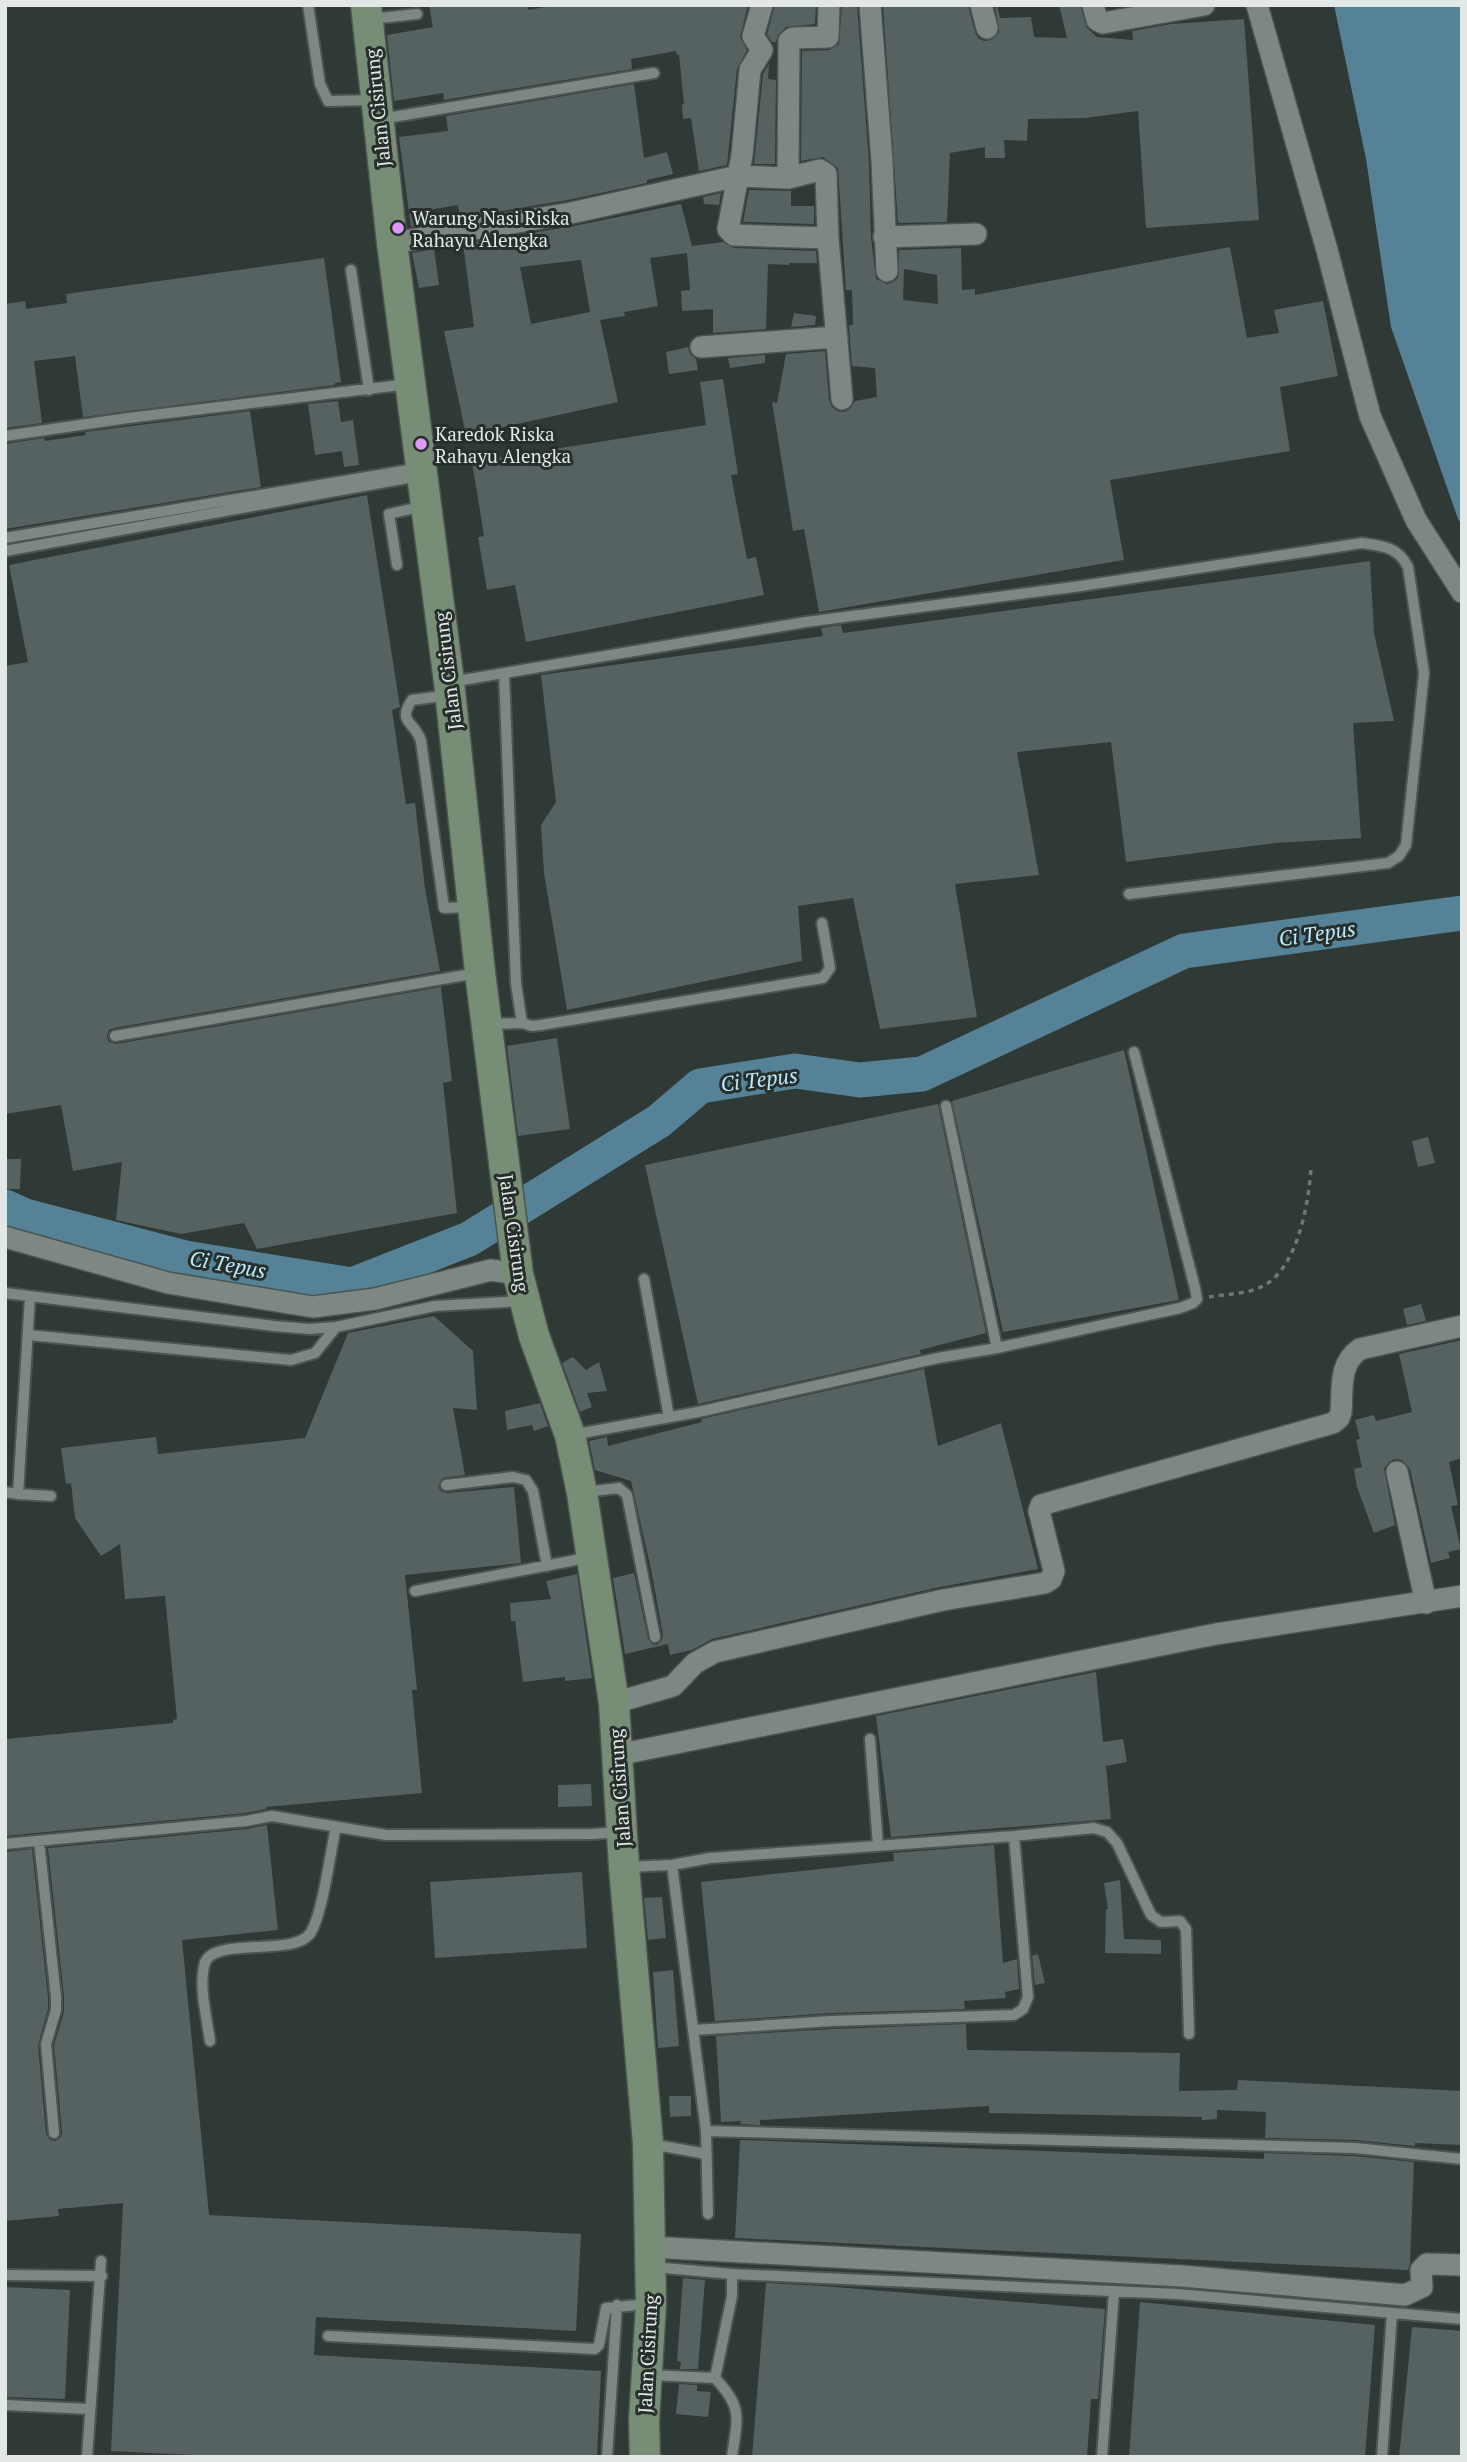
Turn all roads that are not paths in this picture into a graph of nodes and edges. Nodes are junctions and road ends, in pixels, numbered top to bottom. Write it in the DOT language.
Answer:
graph roads {
  1 [pos="308,5"];
  2 [pos="762,5"];
  3 [pos="829,5"];
  4 [pos="870,5"];
  5 [pos="981,5"];
  6 [pos="1093,5"];
  7 [pos="1204,5"];
  8 [pos="1257,5"];
  9 [pos="367,12"];
  10 [pos="417,14"];
  11 [pos="987,28"];
  12 [pos="654,73"];
  13 [pos="378,110"];
  14 [pos="738,176"];
  15 [pos="788,178"];
  16 [pos="976,234"];
  17 [pos="884,237"];
  18 [pos="828,238"];
  19 [pos="392,243"];
  20 [pos="351,270"];
  21 [pos="887,271"];
  22 [pos="837,337"];
  23 [pos="701,347"];
  24 [pos="409,384"];
  25 [pos="369,390"];
  26 [pos="842,399"];
  27 [pos="5,436"];
  28 [pos="422,471"];
  29 [pos="426,505"];
  30 [pos="5,538"];
  31 [pos="5,551"];
  32 [pos="397,565"];
  33 [pos="1462,592"];
  34 [pos="504,673"];
  35 [pos="449,689"];
  36 [pos="1129,894"];
  37 [pos="473,906"];
  38 [pos="822,923"];
  39 [pos="480,972"];
  40 [pos="522,1023"];
  41 [pos="488,1024"];
  42 [pos="115,1036"];
  43 [pos="1134,1052"];
  44 [pos="946,1106"];
  45 [pos="5,1237"];
  46 [pos="519,1274"];
  47 [pos="644,1279"];
  48 [pos="5,1293"];
  49 [pos="30,1296"];
  50 [pos="336,1326"];
  51 [pos="1462,1326"];
  52 [pos="28,1335"];
  53 [pos="996,1348"];
  54 [pos="669,1417"];
  55 [pos="570,1435"];
  56 [pos="1396,1472"];
  57 [pos="446,1485"];
  58 [pos="5,1492"];
  59 [pos="582,1493"];
  60 [pos="18,1494"];
  61 [pos="51,1496"];
  62 [pos="591,1557"];
  63 [pos="547,1566"];
  64 [pos="415,1591"];
  65 [pos="1462,1596"];
  66 [pos="1426,1603"];
  67 [pos="655,1637"];
  68 [pos="614,1703"];
  69 [pos="870,1739"];
  70 [pos="617,1755"];
  71 [pos="336,1827"];
  72 [pos="622,1831"];
  73 [pos="1014,1836"];
  74 [pos="39,1841"];
  75 [pos="5,1844"];
  76 [pos="878,1846"];
  77 [pos="671,1865"];
  78 [pos="624,1867"];
  79 [pos="694,2031"];
  80 [pos="1189,2034"];
  81 [pos="210,2041"];
  82 [pos="706,2131"];
  83 [pos="54,2133"];
  84 [pos="648,2143"];
  85 [pos="707,2154"];
  86 [pos="1462,2159"];
  87 [pos="708,2214"];
  88 [pos="650,2257"];
  89 [pos="101,2261"];
  90 [pos="1462,2265"];
  91 [pos="732,2274"];
  92 [pos="5,2275"];
  93 [pos="102,2276"];
  94 [pos="1114,2291"];
  95 [pos="651,2304"];
  96 [pos="617,2305"];
  97 [pos="1392,2313"];
  98 [pos="1462,2319"];
  99 [pos="328,2336"];
  100 [pos="646,2375"];
  101 [pos="715,2378"];
  102 [pos="5,2405"];
  103 [pos="89,2409"];
  104 [pos="87,2457"];
  105 [pos="607,2457"];
  106 [pos="645,2457"];
  107 [pos="732,2457"];
  108 [pos="1102,2457"];
  109 [pos="1382,2457"];
  1 -- 13 [label="lane"];
  2 -- 14 [label="street"];
  3 -- 15 [label="street"];
  4 -- 17 [label="street"];
  5 -- 11 [label="street"];
  6 -- 7 [label="street"];
  8 -- 33 [label="street"];
  9 -- 10 [label="lane"];
  9 -- 13 [label="main road, Jalan Cisirung"];
  12 -- 13 [label="lane"];
  13 -- 19 [label="main road, Jalan Cisirung"];
  14 -- 15 [label="street"];
  14 -- 18 [label="street"];
  14 -- 19 [label="street"];
  15 -- 18 [label="street"];
  16 -- 17 [label="street"];
  17 -- 21 [label="street"];
  18 -- 22 [label="street"];
  19 -- 24 [label="main road, Jalan Cisirung"];
  20 -- 25 [label="lane"];
  22 -- 23 [label="street"];
  22 -- 26 [label="street"];
  24 -- 25 [label="lane"];
  24 -- 28 [label="main road, Jalan Cisirung"];
  25 -- 27 [label="lane"];
  28 -- 29 [label="main road, Jalan Cisirung"];
  28 -- 30 [label="lane"];
  28 -- 31 [label="lane"];
  29 -- 32 [label="lane"];
  29 -- 35 [label="main road, Jalan Cisirung"];
  34 -- 35 [label="lane"];
  34 -- 36 [label="lane"];
  34 -- 40 [label="lane"];
  35 -- 37 [label="main road, Jalan Cisirung"];
  35 -- 37 [label="lane"];
  37 -- 39 [label="main road, Jalan Cisirung"];
  38 -- 40 [label="lane"];
  39 -- 41 [label="main road, Jalan Cisirung"];
  39 -- 42 [label="lane"];
  40 -- 41 [label="lane"];
  41 -- 46 [label="main road, Jalan Cisirung"];
  43 -- 53 [label="lane"];
  44 -- 53 [label="lane"];
  45 -- 46 [label="street"];
  46 -- 50 [label="lane"];
  46 -- 55 [label="main road, Jalan Cisirung"];
  47 -- 54 [label="lane"];
  48 -- 49 [label="lane"];
  49 -- 50 [label="lane"];
  49 -- 52 [label="lane"];
  50 -- 52 [label="lane"];
  51 -- 68 [label="street"];
  52 -- 60 [label="lane"];
  53 -- 54 [label="lane"];
  54 -- 55 [label="lane"];
  55 -- 59 [label="main road, Jalan Cisirung"];
  56 -- 66 [label="street"];
  57 -- 63 [label="lane"];
  58 -- 60 [label="lane"];
  59 -- 62 [label="main road, Jalan Cisirung"];
  59 -- 67 [label="lane"];
  60 -- 61 [label="lane"];
  62 -- 63 [label="lane"];
  62 -- 68 [label="main road, Jalan Cisirung"];
  63 -- 64 [label="lane"];
  65 -- 66 [label="street"];
  66 -- 70 [label="street"];
  68 -- 70 [label="main road, Jalan Cisirung"];
  69 -- 76 [label="lane"];
  70 -- 72 [label="main road, Jalan Cisirung"];
  71 -- 72 [label="lane"];
  71 -- 74 [label="lane"];
  71 -- 81 [label="lane"];
  72 -- 78 [label="main road, Jalan Cisirung"];
  73 -- 76 [label="lane"];
  73 -- 79 [label="lane"];
  73 -- 80 [label="lane"];
  74 -- 75 [label="lane"];
  74 -- 83 [label="lane"];
  76 -- 77 [label="lane"];
  77 -- 78 [label="lane"];
  77 -- 79 [label="lane"];
  78 -- 84 [label="main road, Jalan Cisirung"];
  79 -- 82 [label="lane"];
  82 -- 85 [label="lane"];
  82 -- 86 [label="lane"];
  84 -- 85 [label="lane"];
  84 -- 88 [label="main road, Jalan Cisirung"];
  85 -- 87 [label="lane"];
  88 -- 90 [label="street"];
  88 -- 91 [label="lane"];
  88 -- 95 [label="main road, Jalan Cisirung"];
  89 -- 93 [label="lane"];
  91 -- 94 [label="lane"];
  91 -- 101 [label="lane"];
  92 -- 93 [label="lane"];
  93 -- 103 [label="lane"];
  94 -- 97 [label="lane"];
  94 -- 108 [label="lane"];
  95 -- 96 [label="lane"];
  95 -- 100 [label="main road, Jalan Cisirung"];
  96 -- 99 [label="lane"];
  96 -- 105 [label="lane"];
  97 -- 98 [label="lane"];
  97 -- 109 [label="lane"];
  100 -- 101 [label="lane"];
  100 -- 106 [label="main road, Jalan Cisirung"];
  101 -- 107 [label="lane"];
  102 -- 103 [label="lane"];
  103 -- 104 [label="lane"];
}
